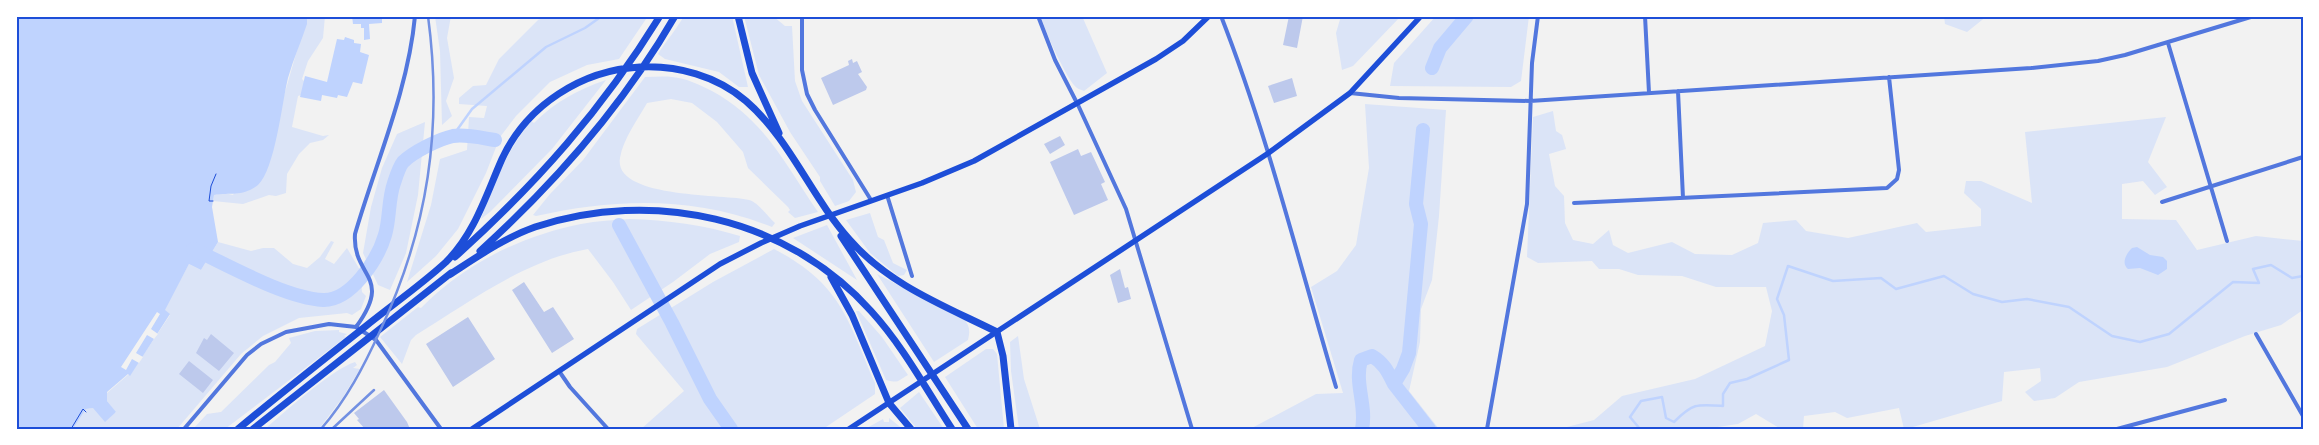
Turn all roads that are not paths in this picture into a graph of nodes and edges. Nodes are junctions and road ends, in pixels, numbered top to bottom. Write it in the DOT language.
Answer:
graph roads {
  1 [pos="415,16"];
  2 [pos="660,16"];
  3 [pos="675,16"];
  4 [pos="738,16"];
  5 [pos="802,16"];
  6 [pos="1038,16"];
  7 [pos="1210,16"];
  8 [pos="1221,16"];
  9 [pos="1421,16"];
  10 [pos="1538,16"];
  11 [pos="1645,16"];
  12 [pos="2254,16"];
  13 [pos="2168,42"];
  14 [pos="1889,77"];
  15 [pos="1678,91"];
  16 [pos="1350,93"];
  17 [pos="1649,93"];
  18 [pos="1530,101"];
  19 [pos="1078,104"];
  20 [pos="788,151"];
  21 [pos="1268,154"];
  22 [pos="2303,157"];
  23 [pos="2210,185"];
  24 [pos="887,195"];
  25 [pos="1683,198"];
  26 [pos="871,200"];
  27 [pos="2162,202"];
  28 [pos="1574,203"];
  29 [pos="846,239"];
  30 [pos="1137,240"];
  31 [pos="2227,241"];
  32 [pos="828,273"];
  33 [pos="430,275"];
  34 [pos="449,275"];
  35 [pos="912,276"];
  36 [pos="356,327"];
  37 [pos="996,332"];
  38 [pos="2256,334"];
  39 [pos="559,371"];
  40 [pos="1336,387"];
  41 [pos="2225,400"];
  42 [pos="889,402"];
  43 [pos="2303,416"];
  44 [pos="184,429"];
  45 [pos="238,429"];
  46 [pos="253,429"];
  47 [pos="441,429"];
  48 [pos="472,429"];
  49 [pos="608,429"];
  50 [pos="849,429"];
  51 [pos="911,429"];
  52 [pos="952,429"];
  53 [pos="968,429"];
  54 [pos="1011,429"];
  55 [pos="1192,429"];
  56 [pos="1487,429"];
  57 [pos="2117,429"];
  1 -- 36 [label="street"];
  2 -- 33 [label="highway"];
  3 -- 34 [label="highway"];
  4 -- 20 [label="highway"];
  5 -- 26 [label="street"];
  6 -- 19 [label="street"];
  7 -- 19 [label="main road"];
  8 -- 21 [label="street"];
  9 -- 16 [label="main road"];
  10 -- 18 [label="street"];
  11 -- 17 [label="street"];
  12 -- 13 [label="street"];
  13 -- 14 [label="street"];
  13 -- 23 [label="street"];
  14 -- 15 [label="street"];
  14 -- 25 [label="street"];
  15 -- 17 [label="street"];
  15 -- 25 [label="street"];
  16 -- 18 [label="street"];
  16 -- 21 [label="main road"];
  17 -- 18 [label="street"];
  18 -- 56 [label="street"];
  19 -- 24 [label="main road"];
  19 -- 30 [label="street"];
  20 -- 29 [label="highway"];
  20 -- 33 [label="highway"];
  21 -- 30 [label="main road"];
  21 -- 40 [label="street"];
  22 -- 23 [label="street"];
  23 -- 27 [label="street"];
  23 -- 31 [label="street"];
  24 -- 26 [label="main road"];
  24 -- 35 [label="street"];
  25 -- 28 [label="street"];
  26 -- 39 [label="main road"];
  29 -- 37 [label="highway"];
  29 -- 53 [label="highway"];
  30 -- 37 [label="main road"];
  30 -- 55 [label="street"];
  32 -- 34 [label="highway"];
  32 -- 42 [label="highway"];
  32 -- 52 [label="highway"];
  33 -- 45 [label="highway"];
  34 -- 46 [label="highway"];
  36 -- 44 [label="street"];
  36 -- 47 [label="street"];
  37 -- 42 [label="main road"];
  37 -- 54 [label="highway"];
  38 -- 43 [label="street"];
  39 -- 48 [label="main road"];
  39 -- 49 [label="street"];
  41 -- 57 [label="street"];
  42 -- 50 [label="main road"];
  42 -- 51 [label="highway"];
}
